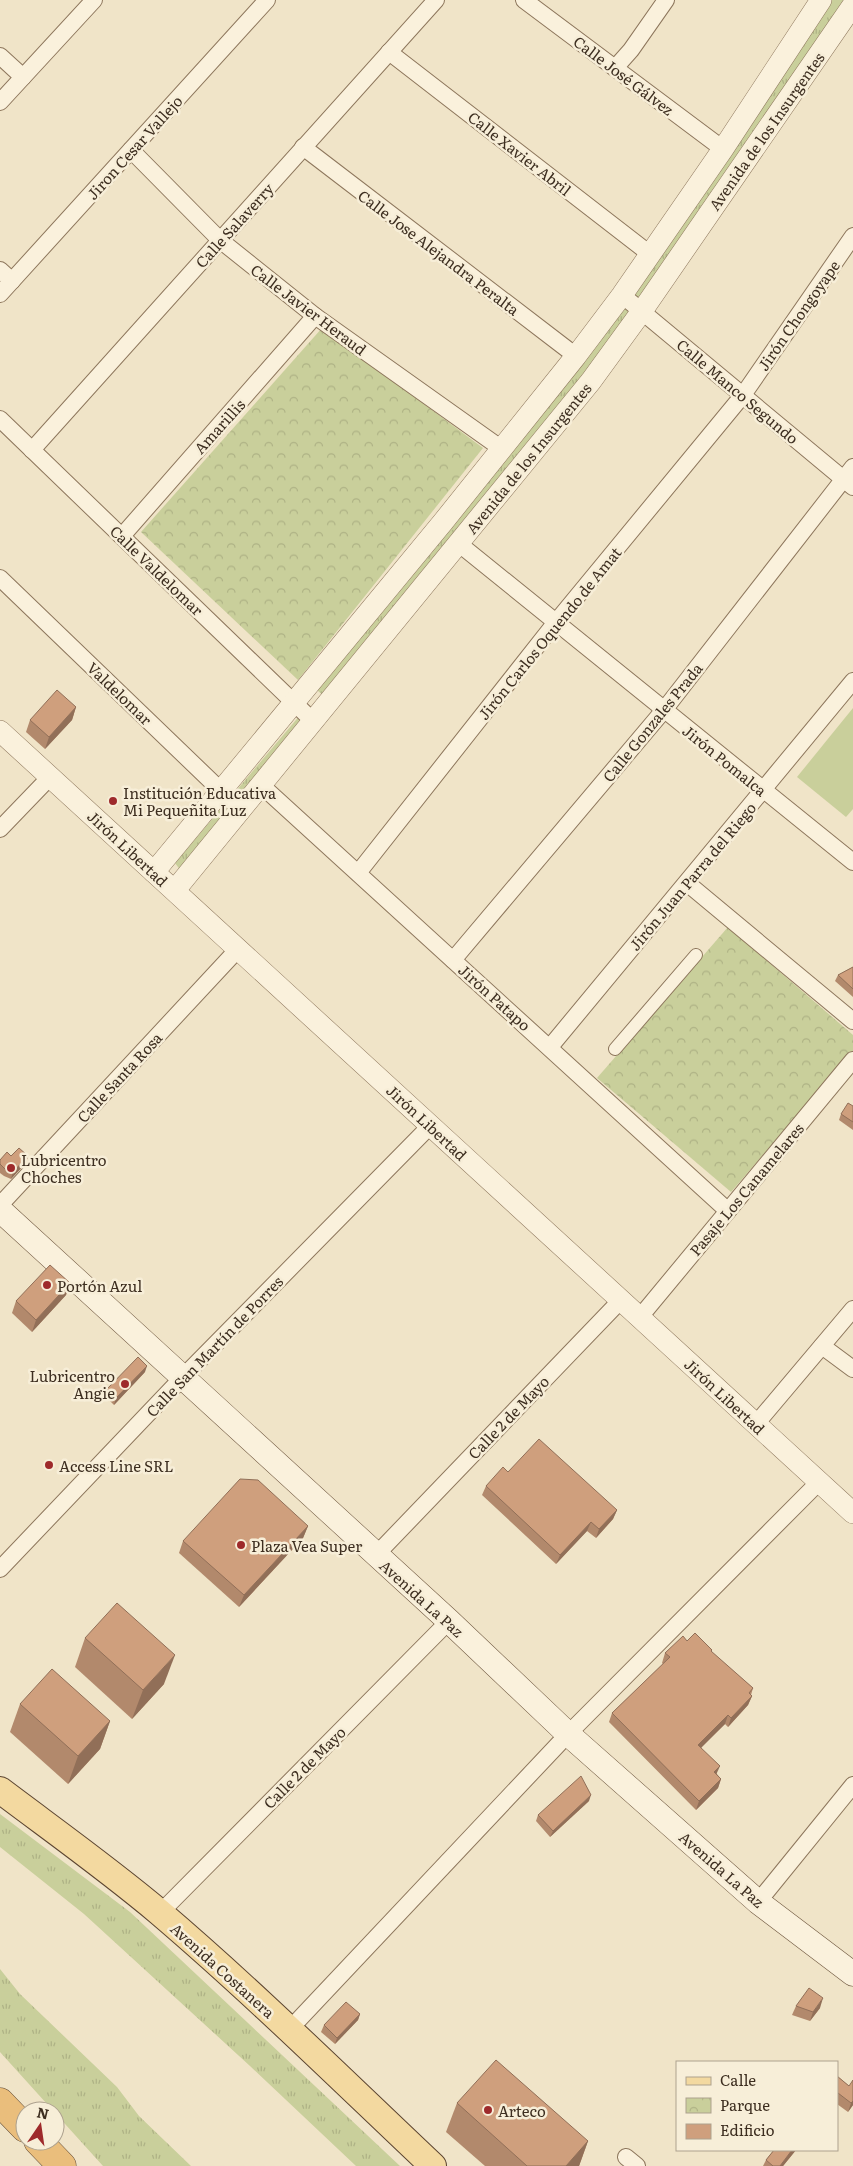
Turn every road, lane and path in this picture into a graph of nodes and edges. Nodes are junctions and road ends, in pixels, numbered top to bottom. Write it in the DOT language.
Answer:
graph roads {
  1 [pos="94,0"];
  2 [pos="267,0"];
  3 [pos="436,0"];
  4 [pos="524,0"];
  5 [pos="666,0"];
  6 [pos="821,0"];
  7 [pos="853,5"];
  8 [pos="389,52"];
  9 [pos="0,56"];
  10 [pos="616,68"];
  11 [pos="23,77"];
  12 [pos="0,102"];
  13 [pos="303,147"];
  14 [pos="131,150"];
  15 [pos="722,150"];
  16 [pos="853,236"];
  17 [pos="220,240"];
  18 [pos="650,254"];
  19 [pos="0,270"];
  20 [pos="12,281"];
  21 [pos="0,294"];
  22 [pos="622,295"];
  23 [pos="642,311"];
  24 [pos="315,316"];
  25 [pos="576,356"];
  26 [pos="743,395"];
  27 [pos="0,419"];
  28 [pos="502,449"];
  29 [pos="32,450"];
  30 [pos="850,478"];
  31 [pos="122,536"];
  32 [pos="458,543"];
  33 [pos="0,578"];
  34 [pos="556,622"];
  35 [pos="853,681"];
  36 [pos="294,702"];
  37 [pos="664,710"];
  38 [pos="313,721"];
  39 [pos="0,731"];
  40 [pos="51,776"];
  41 [pos="260,785"];
  42 [pos="221,791"];
  43 [pos="764,791"];
  44 [pos="240,809"];
  45 [pos="0,829"];
  46 [pos="853,862"];
  47 [pos="154,872"];
  48 [pos="358,873"];
  49 [pos="687,883"];
  50 [pos="175,890"];
  51 [pos="239,948"];
  52 [pos="696,955"];
  53 [pos="453,960"];
  54 [pos="853,1021"];
  55 [pos="550,1048"];
  56 [pos="615,1049"];
  57 [pos="853,1060"];
  58 [pos="431,1125"];
  59 [pos="0,1205"];
  60 [pos="0,1210"];
  61 [pos="728,1211"];
  62 [pos="621,1300"];
  63 [pos="853,1309"];
  64 [pos="640,1317"];
  65 [pos="822,1346"];
  66 [pos="853,1369"];
  67 [pos="182,1378"];
  68 [pos="756,1424"];
  69 [pos="819,1482"];
  70 [pos="853,1513"];
  71 [pos="375,1556"];
  72 [pos="0,1570"];
  73 [pos="449,1621"];
  74 [pos="568,1734"];
  75 [pos="853,1785"];
  76 [pos="0,1790"];
  77 [pos="758,1902"];
  78 [pos="160,1912"];
  79 [pos="853,1974"];
  80 [pos="289,2030"];
  81 [pos="0,2102"];
  82 [pos="15,2118"];
  83 [pos="48,2151"];
  84 [pos="62,2166"];
  85 [pos="433,2166"];
  1 -- 11 [label="street"];
  2 -- 14 [label="street, Jiron Cesar Vallejo"];
  3 -- 8 [label="street, Calle Salaverry"];
  4 -- 10 [label="street, Calle José Gálvez"];
  5 -- 10 [label="street"];
  6 -- 15 [label="street, Avenida de los Insurgentes"];
  7 -- 23 [label="street, Avenida de los Insurgentes"];
  8 -- 13 [label="street, Calle Salaverry"];
  8 -- 18 [label="street, Calle Xavier Abril"];
  9 -- 11 [label="street"];
  10 -- 15 [label="street, Calle José Gálvez"];
  11 -- 12 [label="street"];
  13 -- 17 [label="street, Calle Salaverry"];
  13 -- 25 [label="street, Calle Jose Alejandra Peralta"];
  14 -- 17 [label="street, Calle Javier Heraud"];
  14 -- 20 [label="street, Jiron Cesar Vallejo"];
  15 -- 18 [label="street, Avenida de los Insurgentes"];
  16 -- 26 [label="street, Jirón Chongoyape"];
  17 -- 24 [label="street, Calle Javier Heraud"];
  17 -- 29 [label="street, Calle Salaverry"];
  18 -- 22 [label="street, Avenida de los Insurgentes"];
  19 -- 20 [label="street"];
  20 -- 21 [label="street, Jiron Cesar Vallejo"];
  22 -- 23 [label="street, Calle Manco Segundo"];
  22 -- 25 [label="street, Avenida de los Insurgentes"];
  23 -- 26 [label="street, Calle Manco Segundo"];
  23 -- 32 [label="street, Avenida de los Insurgentes"];
  24 -- 28 [label="street, Calle Javier Heraud"];
  24 -- 31 [label="street, Amarillis"];
  25 -- 28 [label="street, Avenida de los Insurgentes"];
  26 -- 30 [label="street, Calle Manco Segundo"];
  26 -- 34 [label="street, Jirón Carlos Oquendo de Amat"];
  27 -- 29 [label="street, Calle Valdelomar"];
  28 -- 36 [label="street, Avenida de los Insurgentes"];
  29 -- 31 [label="street, Calle Valdelomar"];
  30 -- 37 [label="street, Calle Gonzales Prada"];
  31 -- 36 [label="street, Calle Valdelomar"];
  32 -- 34 [label="street, Jirón Pomalca"];
  32 -- 38 [label="street, Avenida de los Insurgentes"];
  33 -- 42 [label="street, Valdelomar"];
  34 -- 37 [label="street, Jirón Pomalca"];
  34 -- 48 [label="street, Jirón Carlos Oquendo de Amat"];
  35 -- 43 [label="street, Jirón Juan Parra del Riego"];
  36 -- 38 [label="street, Calle Valdelomar"];
  36 -- 42 [label="street, Avenida de los Insurgentes"];
  37 -- 43 [label="street, Jirón Pomalca"];
  37 -- 53 [label="street, Calle Gonzales Prada"];
  38 -- 41 [label="street, Avenida de los Insurgentes"];
  39 -- 40 [label="street, Jirón Libertad"];
  40 -- 45 [label="street"];
  40 -- 47 [label="street, Jirón Libertad"];
  41 -- 44 [label="street, Avenida de los Insurgentes"];
  41 -- 48 [label="street, Jirón Patapo"];
  42 -- 44 [label="street, Valdelomar"];
  42 -- 47 [label="street, Avenida de los Insurgentes"];
  43 -- 46 [label="street, Jirón Pomalca"];
  43 -- 49 [label="street, Jirón Juan Parra del Riego"];
  44 -- 50 [label="street, Avenida de los Insurgentes"];
  47 -- 50 [label="street, Jirón Libertad"];
  48 -- 53 [label="street, Jirón Patapo"];
  49 -- 54 [label="street"];
  49 -- 55 [label="street, Jirón Juan Parra del Riego"];
  50 -- 51 [label="street, Jirón Libertad"];
  51 -- 58 [label="street, Jirón Libertad"];
  51 -- 59 [label="street, Calle Santa Rosa"];
  52 -- 56 [label="street"];
  53 -- 55 [label="street, Jirón Patapo"];
  55 -- 61 [label="street, Jirón Patapo"];
  57 -- 61 [label="street, Pasaje Los Canamelares"];
  58 -- 62 [label="street, Jirón Libertad"];
  58 -- 67 [label="street, Calle San Martín de Porres"];
  60 -- 67 [label="main road, Avenida La Paz"];
  61 -- 64 [label="street, Pasaje Los Canamelares"];
  62 -- 64 [label="street, Jirón Libertad"];
  62 -- 71 [label="street, Calle 2 de Mayo"];
  63 -- 65 [label="street"];
  64 -- 68 [label="street, Jirón Libertad"];
  65 -- 66 [label="street"];
  65 -- 68 [label="street"];
  67 -- 71 [label="main road, Avenida La Paz"];
  67 -- 72 [label="street, Calle San Martín de Porres"];
  68 -- 69 [label="street, Jirón Libertad"];
  69 -- 70 [label="street, Jirón Libertad"];
  69 -- 74 [label="street"];
  71 -- 73 [label="main road, Avenida La Paz"];
  73 -- 74 [label="main road, Avenida La Paz"];
  73 -- 78 [label="street, Calle 2 de Mayo"];
  74 -- 77 [label="main road, Avenida La Paz"];
  74 -- 80 [label="street"];
  75 -- 77 [label="street"];
  76 -- 78 [label="main road, Avenida Costanera"];
  77 -- 79 [label="main road, Avenida La Paz"];
  78 -- 80 [label="main road, Avenida Costanera"];
  80 -- 85 [label="main road, Avenida Costanera"];
  81 -- 82 [label="highway"];
  83 -- 84 [label="highway"];
}
